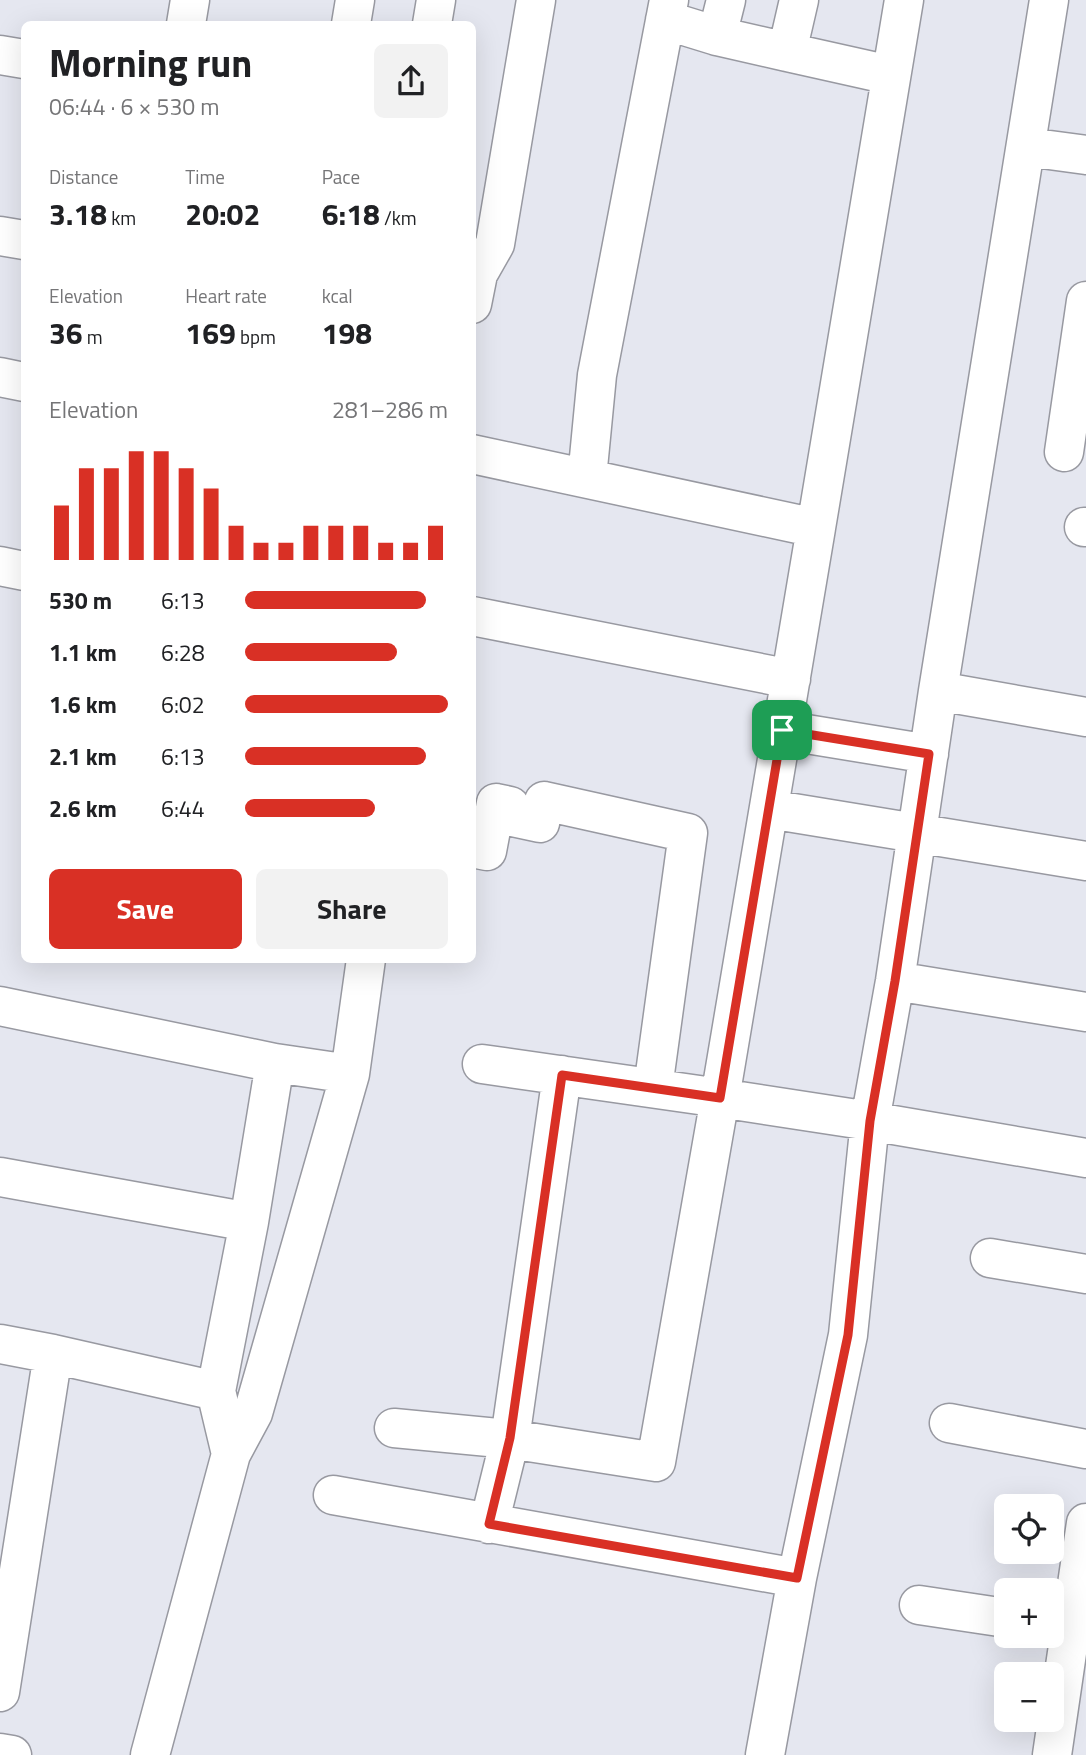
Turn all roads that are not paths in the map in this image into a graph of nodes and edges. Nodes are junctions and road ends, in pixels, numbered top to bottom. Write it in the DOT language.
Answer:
graph roads {
  1 [pos="190,0"];
  2 [pos="355,0"];
  3 [pos="436,0"];
  4 [pos="536,0"];
  5 [pos="799,0"];
  6 [pos="904,0"];
  7 [pos="1049,0"];
  8 [pos="667,10"];
  9 [pos="722,18"];
  10 [pos="186,21"];
  11 [pos="352,21"];
  12 [pos="432,21"];
  13 [pos="786,52"];
  14 [pos="0,55"];
  15 [pos="21,58"];
  16 [pos="890,75"];
  17 [pos="1027,147"];
  18 [pos="1086,155"];
  19 [pos="0,236"];
  20 [pos="21,240"];
  21 [pos="476,280"];
  22 [pos="1086,300"];
  23 [pos="0,377"];
  24 [pos="21,381"];
  25 [pos="1065,452"];
  26 [pos="476,455"];
  27 [pos="587,478"];
  28 [pos="816,528"];
  29 [pos="0,566"];
  30 [pos="21,570"];
  31 [pos="476,617"];
  32 [pos="791,679"];
  33 [pos="938,691"];
  34 [pos="1086,716"];
  35 [pos="782,730"];
  36 [pos="929,754"];
  37 [pos="769,809"];
  38 [pos="917,835"];
  39 [pos="476,849"];
  40 [pos="1086,861"];
  41 [pos="365,963"];
  42 [pos="895,981"];
  43 [pos="0,1006"];
  44 [pos="1086,1012"];
  45 [pos="275,1063"];
  46 [pos="482,1064"];
  47 [pos="350,1074"];
  48 [pos="562,1075"];
  49 [pos="653,1088"];
  50 [pos="720,1098"];
  51 [pos="870,1121"];
  52 [pos="1086,1158"];
  53 [pos="0,1177"];
  54 [pos="249,1222"];
  55 [pos="990,1258"];
  56 [pos="1086,1274"];
  57 [pos="0,1344"];
  58 [pos="53,1354"];
  59 [pos="216,1391"];
  60 [pos="949,1423"];
  61 [pos="394,1428"];
  62 [pos="510,1438"];
  63 [pos="1086,1449"];
  64 [pos="231,1454"];
  65 [pos="333,1494"];
  66 [pos="1086,1523"];
  67 [pos="489,1524"];
  68 [pos="797,1578"];
  69 [pos="919,1605"];
  70 [pos="1064,1614"];
  71 [pos="994,1616"];
  72 [pos="1062,1648"];
  73 [pos="0,1692"];
  74 [pos="1066,1732"];
  75 [pos="0,1754"];
  76 [pos="12,1755"];
  77 [pos="150,1755"];
  78 [pos="765,1755"];
  1 -- 10 [label="street"];
  2 -- 11 [label="street"];
  3 -- 12 [label="street"];
  4 -- 21 [label="street"];
  5 -- 13 [label="street"];
  6 -- 16 [label="street"];
  7 -- 17 [label="street"];
  8 -- 9 [label="street"];
  8 -- 27 [label="street"];
  9 -- 13 [label="street"];
  13 -- 16 [label="street"];
  14 -- 15 [label="street"];
  16 -- 28 [label="street"];
  17 -- 18 [label="street"];
  17 -- 33 [label="street"];
  19 -- 20 [label="street"];
  22 -- 25 [label="street"];
  23 -- 24 [label="street"];
  26 -- 27 [label="street"];
  27 -- 28 [label="street"];
  28 -- 32 [label="street"];
  29 -- 30 [label="street"];
  31 -- 32 [label="street"];
  32 -- 35 [label="street"];
  33 -- 34 [label="street"];
  33 -- 36 [label="street"];
  35 -- 36 [label="street"];
  35 -- 37 [label="street"];
  36 -- 38 [label="street"];
  37 -- 38 [label="street"];
  37 -- 50 [label="street"];
  38 -- 40 [label="street"];
  38 -- 42 [label="street"];
  39 -- 49 [label="street"];
  41 -- 47 [label="street"];
  42 -- 44 [label="street"];
  42 -- 51 [label="street"];
  43 -- 45 [label="street"];
  45 -- 47 [label="street"];
  45 -- 54 [label="street"];
  46 -- 48 [label="street"];
  47 -- 64 [label="street"];
  48 -- 49 [label="street"];
  48 -- 62 [label="street"];
  49 -- 50 [label="street"];
  50 -- 51 [label="street"];
  50 -- 62 [label="street"];
  51 -- 52 [label="street"];
  51 -- 68 [label="street"];
  53 -- 54 [label="street"];
  54 -- 59 [label="street"];
  55 -- 56 [label="street"];
  57 -- 58 [label="street"];
  58 -- 59 [label="street"];
  58 -- 73 [label="street"];
  59 -- 64 [label="street"];
  60 -- 63 [label="street"];
  61 -- 62 [label="street"];
  62 -- 67 [label="street"];
  64 -- 77 [label="street"];
  65 -- 67 [label="street"];
  66 -- 70 [label="street"];
  67 -- 68 [label="street"];
  68 -- 78 [label="street"];
  69 -- 71 [label="street"];
  72 -- 74 [label="street"];
  75 -- 76 [label="street"];
}
